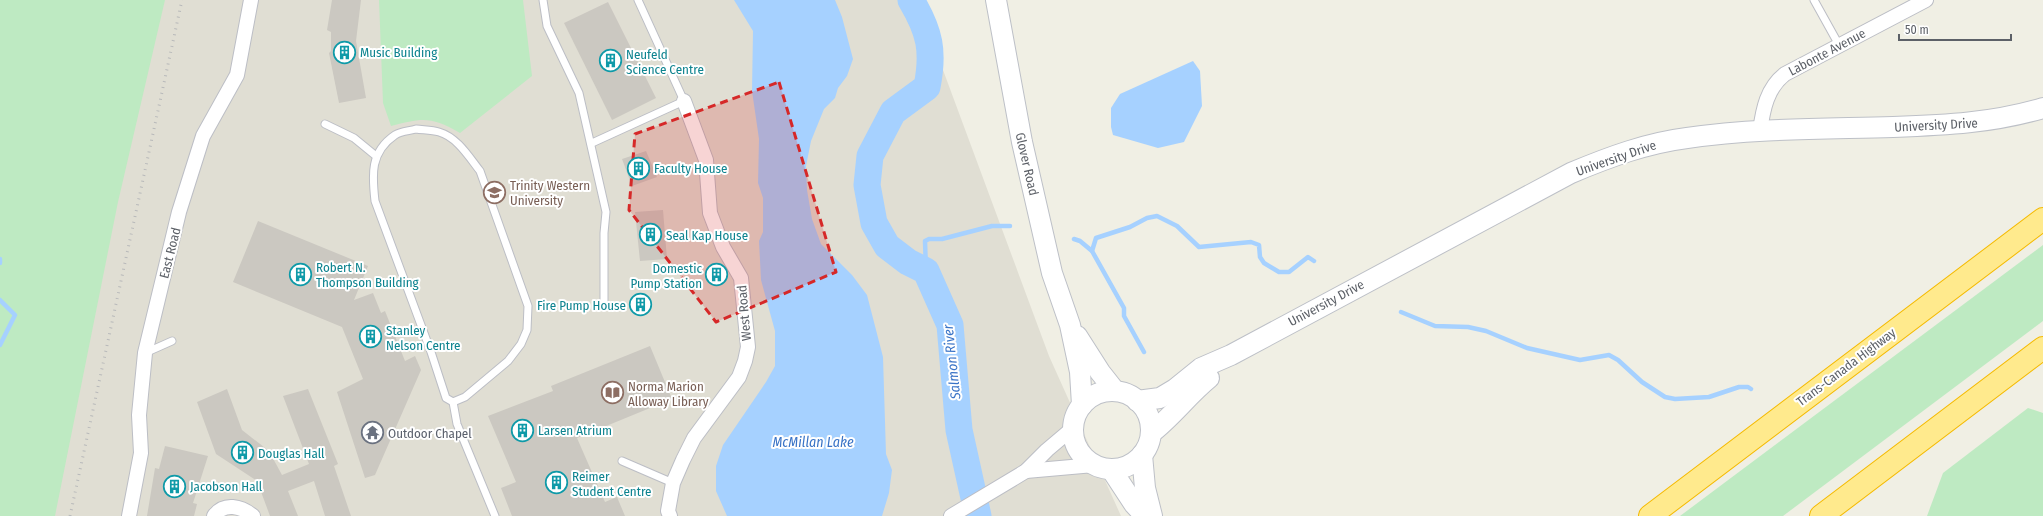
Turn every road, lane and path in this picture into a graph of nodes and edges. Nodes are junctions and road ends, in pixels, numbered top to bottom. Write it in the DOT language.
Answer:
graph roads {
  1 [pos="251,0"];
  2 [pos="543,0"];
  3 [pos="638,0"];
  4 [pos="996,0"];
  5 [pos="1814,0"];
  6 [pos="1926,0"];
  7 [pos="1839,45"];
  8 [pos="684,101"];
  9 [pos="2043,108"];
  10 [pos="325,124"];
  11 [pos="1760,131"];
  12 [pos="592,143"];
  13 [pos="376,156"];
  14 [pos="2043,219"];
  15 [pos="604,301"];
  16 [pos="1070,326"];
  17 [pos="172,341"];
  18 [pos="2043,348"];
  19 [pos="145,353"];
  20 [pos="1231,355"];
  21 [pos="1115,391"];
  22 [pos="1137,401"];
  23 [pos="453,402"];
  24 [pos="1082,405"];
  25 [pos="1073,428"];
  26 [pos="1151,433"];
  27 [pos="1142,455"];
  28 [pos="622,461"];
  29 [pos="1102,467"];
  30 [pos="1024,473"];
  31 [pos="673,483"];
  32 [pos="956,513"];
  33 [pos="129,516"];
  34 [pos="214,516"];
  35 [pos="253,516"];
  36 [pos="495,516"];
  37 [pos="670,516"];
  38 [pos="1145,516"];
  39 [pos="1152,516"];
  40 [pos="1650,516"];
  41 [pos="1821,516"];
  1 -- 19 [label="street, East Road"];
  2 -- 12 [label="lane"];
  3 -- 8 [label="lane"];
  4 -- 16 [label="street, Glover Road"];
  5 -- 7 [label="lane"];
  6 -- 7 [label="street, Labonte Avenue"];
  7 -- 11 [label="street, Labonte Avenue"];
  8 -- 12 [label="lane"];
  8 -- 31 [label="street, West Road"];
  9 -- 11 [label="street, University Drive"];
  10 -- 13 [label="lane"];
  11 -- 20 [label="street, University Drive"];
  12 -- 15 [label="lane"];
  13 -- 23 [label="lane"];
  13 -- 23 [label="lane"];
  14 -- 40 [label="highway, Trans-Canada Highway"];
  16 -- 21 [label="street, Glover Road"];
  16 -- 24 [label="street, Glover Road"];
  17 -- 19 [label="lane"];
  18 -- 41 [label="highway"];
  19 -- 33 [label="street, East Road"];
  20 -- 22 [label="street, University Drive"];
  20 -- 26 [label="street, University Drive"];
  21 -- 22 [label="street"];
  21 -- 24 [label="street"];
  22 -- 26 [label="street"];
  23 -- 36 [label="lane"];
  24 -- 25 [label="street"];
  25 -- 29 [label="street"];
  25 -- 30 [label="street"];
  26 -- 27 [label="street"];
  27 -- 29 [label="street"];
  27 -- 39 [label="street"];
  28 -- 31 [label="lane"];
  29 -- 30 [label="street"];
  29 -- 38 [label="street"];
  30 -- 32 [label="street"];
  31 -- 37 [label="street, West Road"];
  34 -- 35 [label="street"];
}
